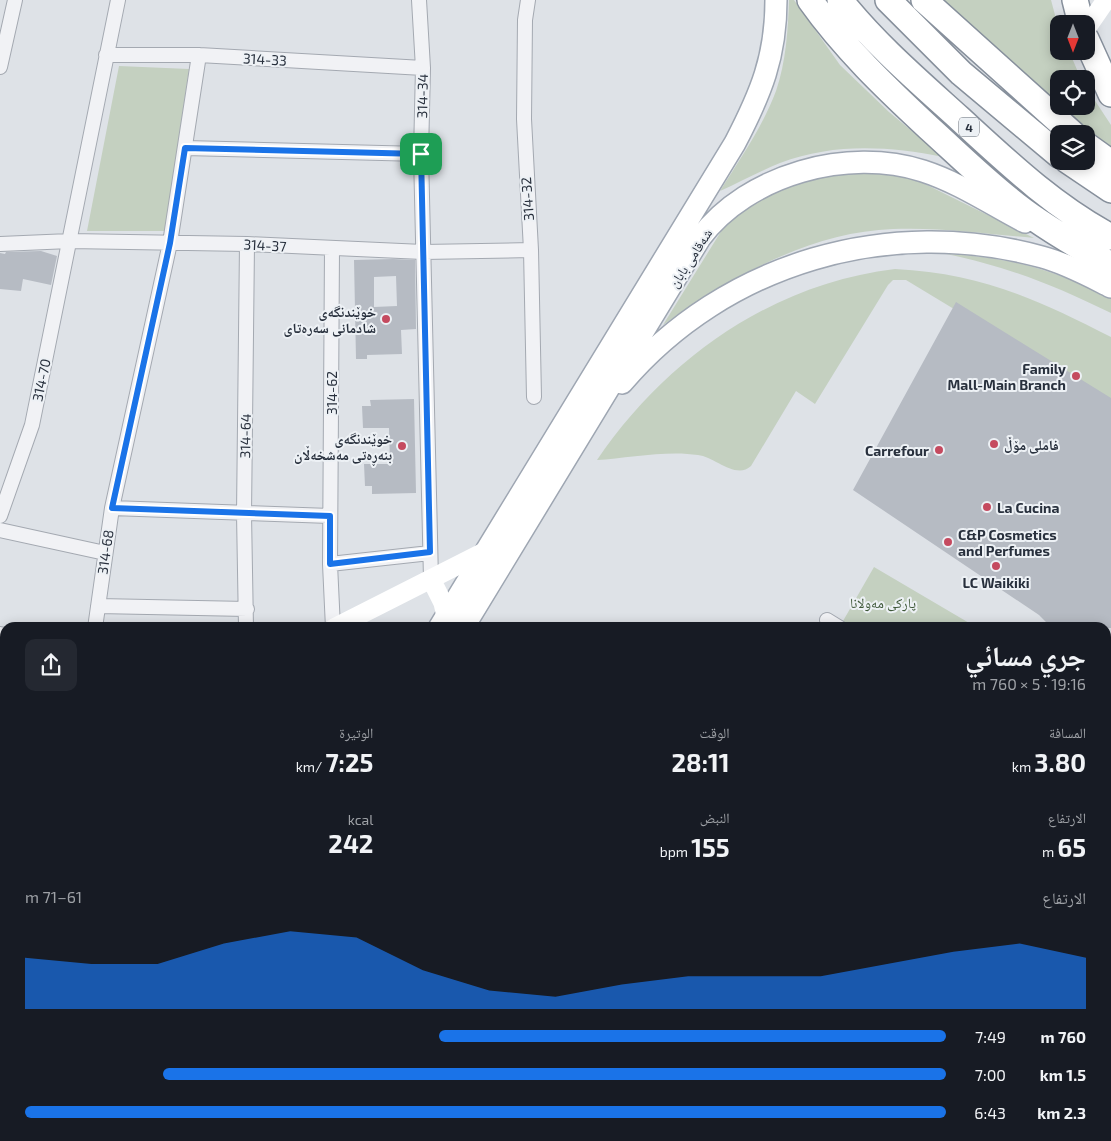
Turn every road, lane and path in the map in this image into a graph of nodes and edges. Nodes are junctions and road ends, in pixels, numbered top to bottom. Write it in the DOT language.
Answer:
graph roads {
  1 [pos="15,0"];
  2 [pos="118,0"];
  3 [pos="419,0"];
  4 [pos="528,0"];
  5 [pos="776,0"];
  6 [pos="810,0"];
  7 [pos="840,0"];
  8 [pos="888,0"];
  9 [pos="924,0"];
  10 [pos="1075,0"];
  11 [pos="1106,0"];
  12 [pos="1079,15"];
  13 [pos="1095,16"];
  14 [pos="106,55"];
  15 [pos="199,55"];
  16 [pos="1095,59"];
  17 [pos="0,67"];
  18 [pos="422,68"];
  19 [pos="1111,94"];
  20 [pos="1063,125"];
  21 [pos="1050,147"];
  22 [pos="185,148"];
  23 [pos="1095,151"];
  24 [pos="421,154"];
  25 [pos="1111,163"];
  26 [pos="1081,170"];
  27 [pos="1111,190"];
  28 [pos="1111,237"];
  29 [pos="70,241"];
  30 [pos="170,243"];
  31 [pos="1071,243"];
  32 [pos="0,244"];
  33 [pos="246,244"];
  34 [pos="332,249"];
  35 [pos="531,250"];
  36 [pos="422,252"];
  37 [pos="1111,265"];
  38 [pos="1111,287"];
  39 [pos="534,397"];
  40 [pos="580,435"];
  41 [pos="555,458"];
  42 [pos="543,476"];
  43 [pos="112,508"];
  44 [pos="244,514"];
  45 [pos="0,516"];
  46 [pos="330,516"];
  47 [pos="0,530"];
  48 [pos="430,552"];
  49 [pos="484,552"];
  50 [pos="105,553"];
  51 [pos="330,564"];
  52 [pos="431,579"];
  53 [pos="98,606"];
  54 [pos="247,609"];
  55 [pos="827,620"];
  56 [pos="97,622"];
  57 [pos="246,622"];
  58 [pos="334,622"];
  59 [pos="346,622"];
  60 [pos="448,622"];
  61 [pos="450,622"];
  62 [pos="450,622"];
  63 [pos="830,622"];
  64 [pos="995,1141"];
  65 [pos="1013,1141"];
  1 -- 17 [label="street"];
  2 -- 14 [label="street, 314-70"];
  3 -- 18 [label="street, 314-34"];
  4 -- 35 [label="street, 314-32"];
  5 -- 41 [label="main road"];
  6 -- 31 [label="highway"];
  7 -- 28 [label="highway, 4"];
  8 -- 21 [label="highway"];
  9 -- 20 [label="highway"];
  10 -- 12 [label="highway"];
  11 -- 13 [label="street"];
  14 -- 15 [label="street, 314-33"];
  14 -- 29 [label="street, 314-70"];
  15 -- 18 [label="street, 314-33"];
  15 -- 22 [label="street, 314-68"];
  16 -- 19 [label="highway"];
  18 -- 24 [label="street, 314-34"];
  22 -- 24 [label="street"];
  22 -- 30 [label="street, 314-68"];
  23 -- 25 [label="highway"];
  24 -- 36 [label="street, 314-34"];
  26 -- 27 [label="highway"];
  29 -- 30 [label="street, 314-37"];
  29 -- 32 [label="street, 314-37"];
  29 -- 45 [label="street, 314-70"];
  30 -- 33 [label="street, 314-37"];
  30 -- 43 [label="street, 314-68"];
  31 -- 37 [label="highway"];
  31 -- 40 [label="main road, شەقامی بابان"];
  33 -- 34 [label="street, 314-37"];
  33 -- 44 [label="street, 314-64"];
  34 -- 36 [label="street, 314-37"];
  34 -- 46 [label="street, 314-62"];
  35 -- 36 [label="street, 314-37"];
  35 -- 39 [label="street, 314-32"];
  36 -- 48 [label="street, 314-34"];
  38 -- 40 [label="main road"];
  40 -- 41 [label="main road, شەقامی بابان"];
  41 -- 42 [label="main road, شەقامی بابان"];
  42 -- 49 [label="main road"];
  42 -- 61 [label="main road, شەقامی بابان"];
  43 -- 44 [label="street"];
  43 -- 50 [label="street, 314-68"];
  44 -- 46 [label="street"];
  44 -- 54 [label="street, 314-64"];
  46 -- 51 [label="street, 314-62"];
  47 -- 50 [label="street"];
  48 -- 51 [label="street"];
  48 -- 52 [label="street, 314-34"];
  49 -- 52 [label="street"];
  49 -- 62 [label="main road"];
  50 -- 53 [label="street, 314-68"];
  51 -- 58 [label="street, 314-62"];
  52 -- 59 [label="street"];
  52 -- 60 [label="street"];
  53 -- 54 [label="street"];
  53 -- 56 [label="street, 314-68"];
  54 -- 57 [label="street, 314-64"];
  55 -- 63 [label="street"];
  64 -- 65 [label="street"];
}
